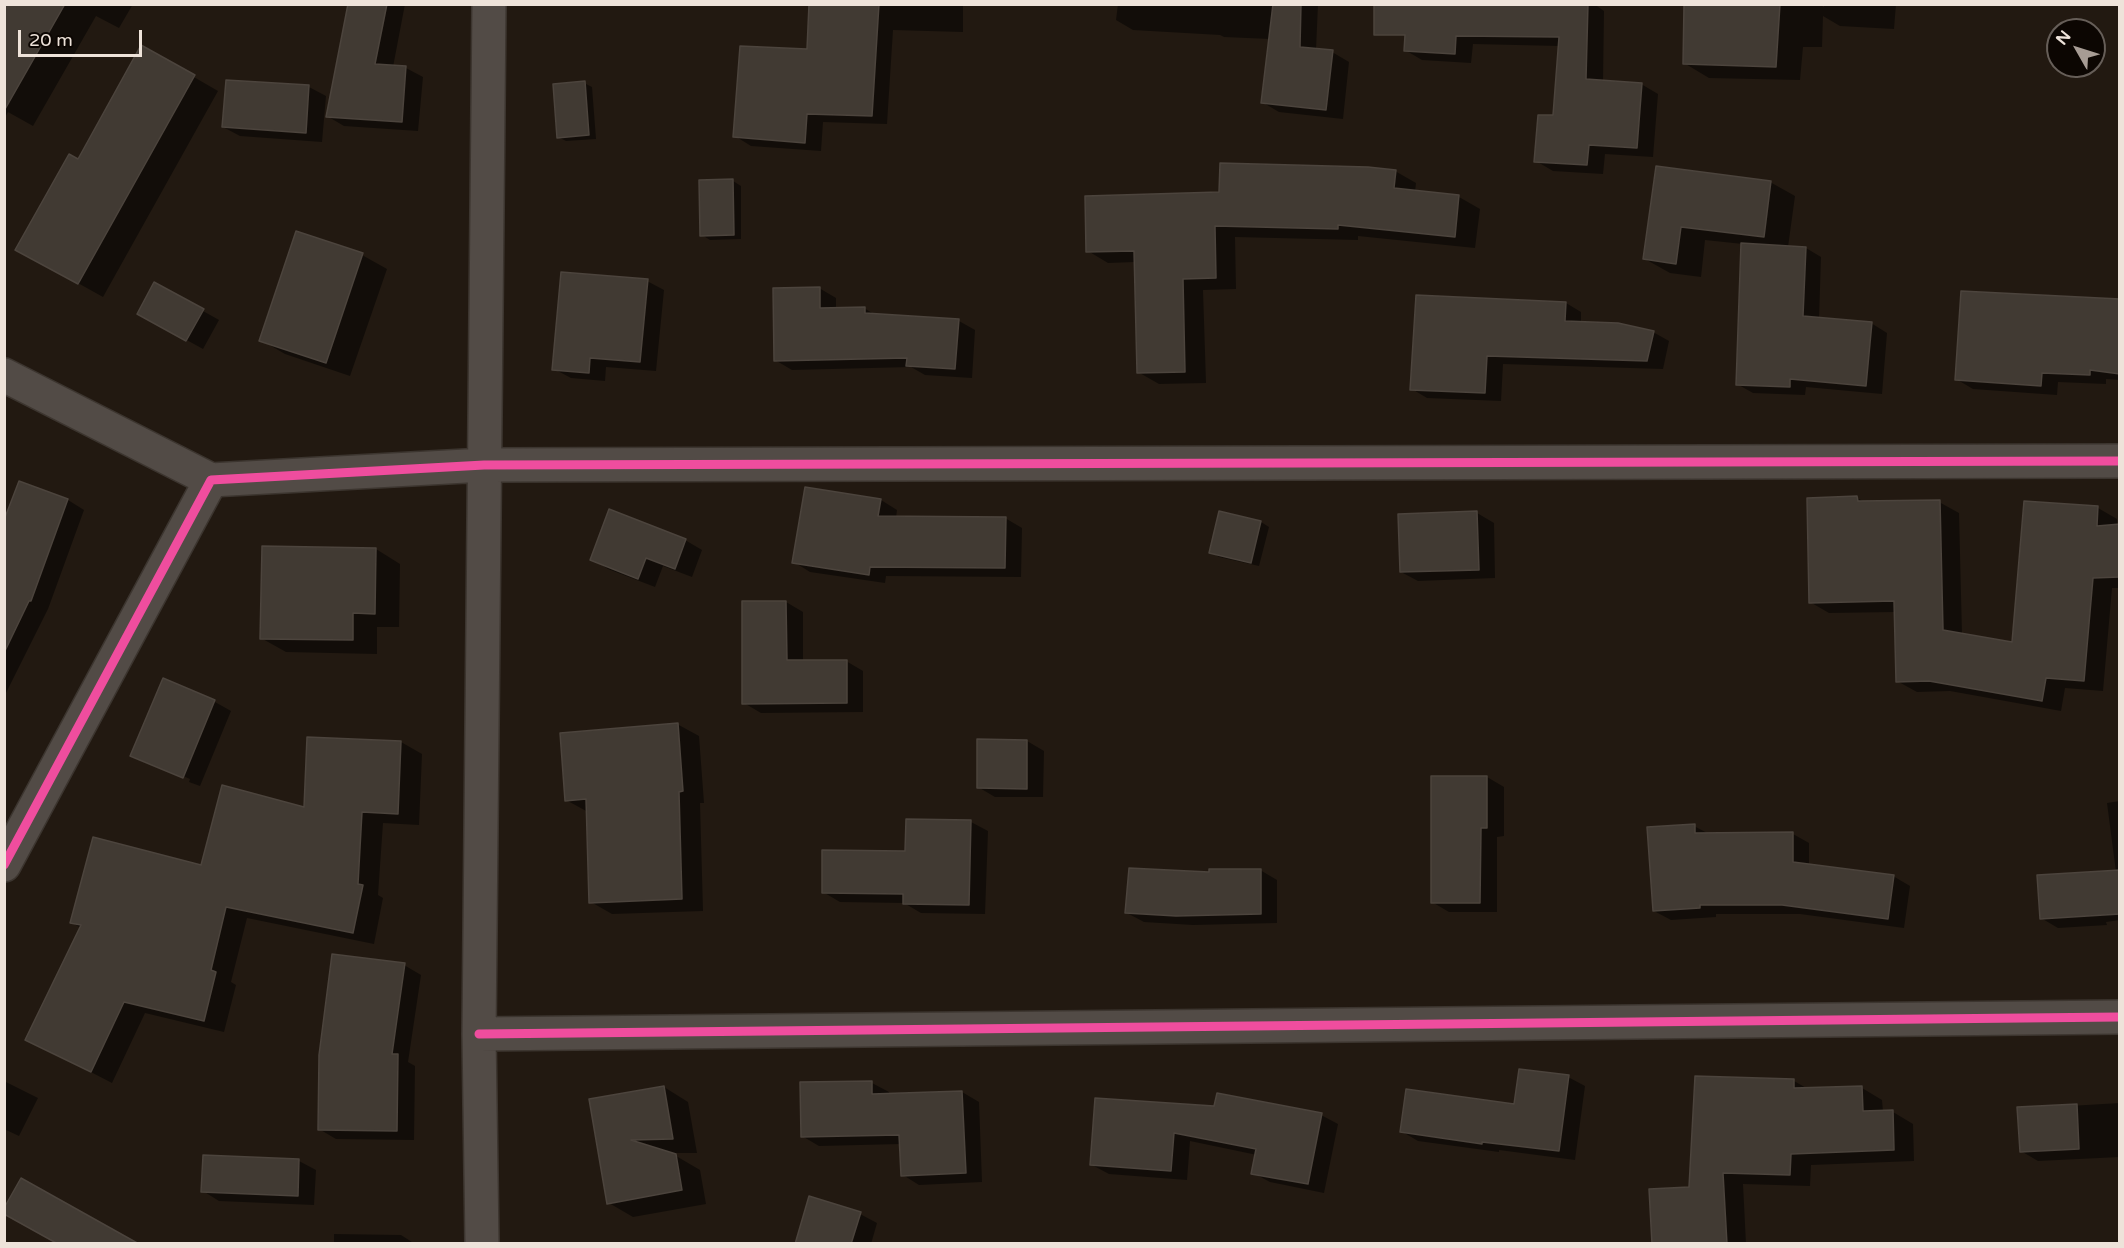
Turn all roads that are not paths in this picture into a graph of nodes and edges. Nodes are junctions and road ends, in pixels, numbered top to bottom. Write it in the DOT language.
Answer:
graph roads {
  1 [pos="489,4"];
  2 [pos="4,375"];
  3 [pos="2120,461"];
  4 [pos="484,465"];
  5 [pos="211,480"];
  6 [pos="4,865"];
  7 [pos="2120,1017"];
  8 [pos="479,1034"];
  9 [pos="482,1244"];
  1 -- 4 [label="street"];
  2 -- 5 [label="street"];
  3 -- 4 [label="street"];
  4 -- 5 [label="street"];
  4 -- 8 [label="street"];
  5 -- 6 [label="street"];
  7 -- 8 [label="street"];
  8 -- 9 [label="street"];
}
